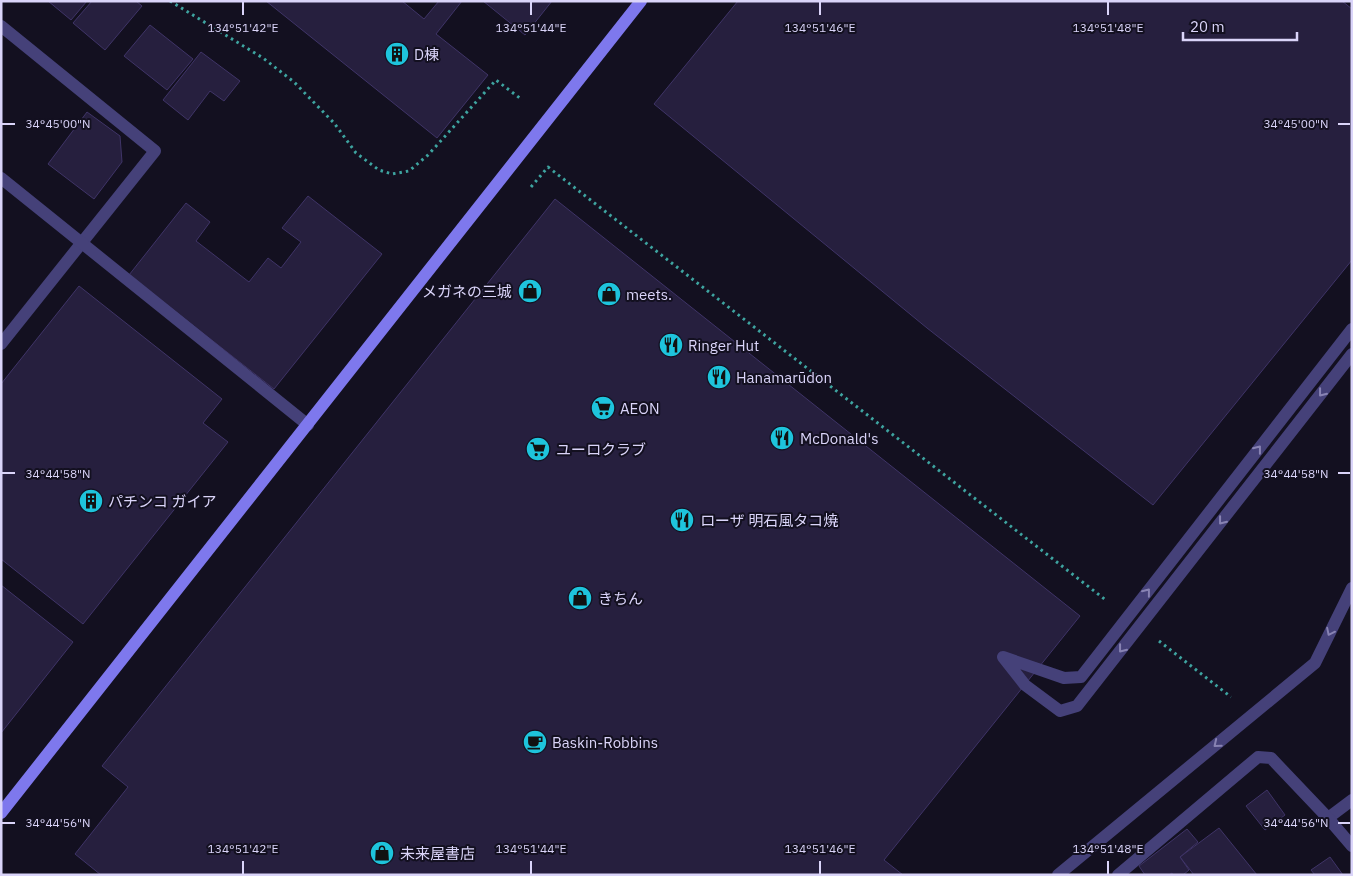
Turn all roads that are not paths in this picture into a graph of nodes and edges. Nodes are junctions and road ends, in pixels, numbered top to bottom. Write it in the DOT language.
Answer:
graph roads {
  1 [pos="641,1"];
  2 [pos="1,26"];
  3 [pos="1,178"];
  4 [pos="83,242"];
  5 [pos="1352,329"];
  6 [pos="1,344"];
  7 [pos="1352,354"];
  8 [pos="308,425"];
  9 [pos="1352,588"];
  10 [pos="1352,800"];
  11 [pos="1,813"];
  12 [pos="1328,818"];
  13 [pos="1352,846"];
  14 [pos="1058,875"];
  15 [pos="1118,875"];
  1 -- 8 [label="street"];
  2 -- 4 [label="street"];
  3 -- 4 [label="street"];
  4 -- 6 [label="street"];
  4 -- 8 [label="street"];
  7 -- 5 [label="street, one-way"];
  8 -- 11 [label="street"];
  9 -- 14 [label="street, one-way"];
  10 -- 12 [label="street"];
  12 -- 13 [label="street"];
  12 -- 15 [label="street"];
}
